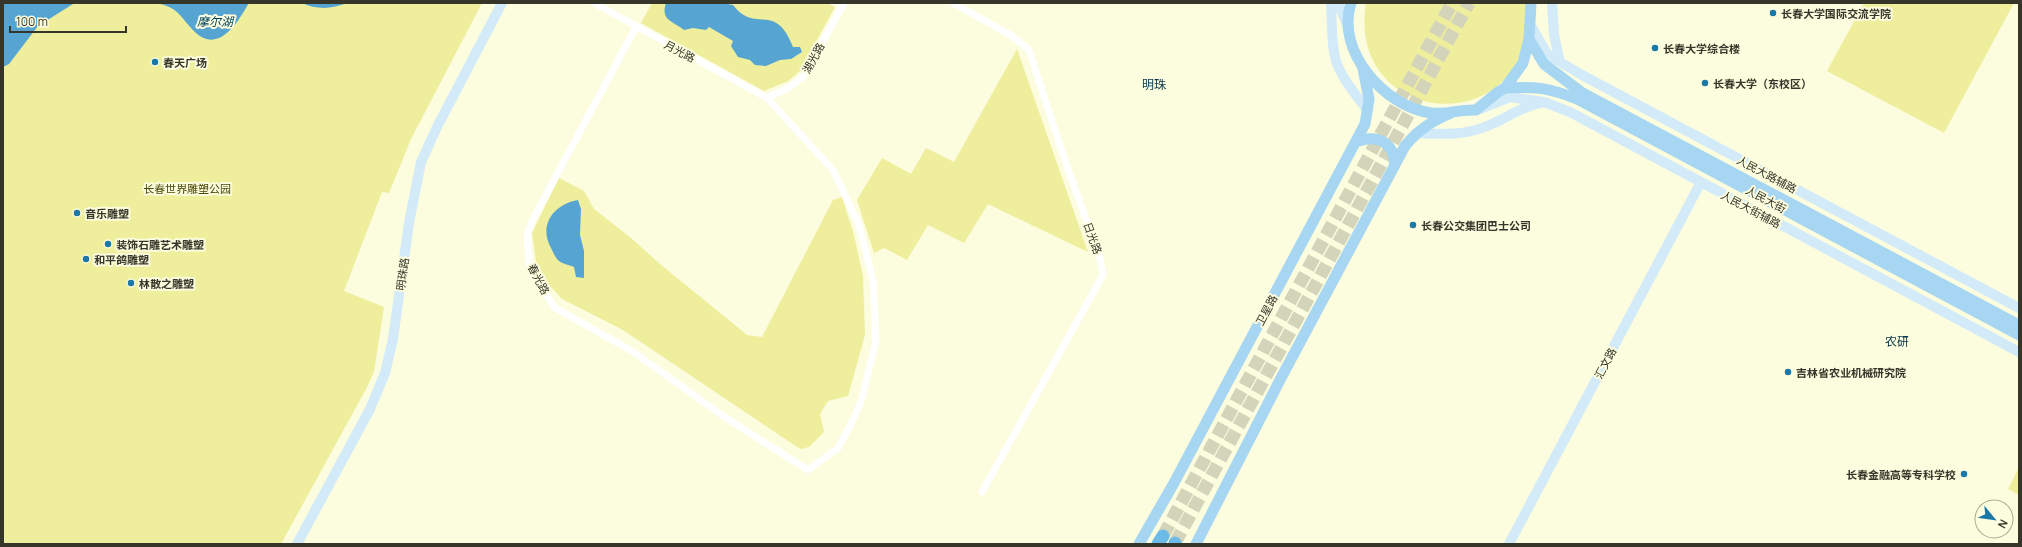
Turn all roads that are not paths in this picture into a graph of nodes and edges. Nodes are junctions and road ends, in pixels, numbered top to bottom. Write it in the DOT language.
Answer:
graph roads {
  1 [pos="502,3"];
  2 [pos="594,3"];
  3 [pos="844,3"];
  4 [pos="953,3"];
  5 [pos="1331,3"];
  6 [pos="1338,3"];
  7 [pos="1530,3"];
  8 [pos="1552,3"];
  9 [pos="1348,5"];
  10 [pos="1530,24"];
  11 [pos="636,27"];
  12 [pos="1349,31"];
  13 [pos="1529,39"];
  14 [pos="1560,62"];
  15 [pos="1363,69"];
  16 [pos="1506,88"];
  17 [pos="767,98"];
  18 [pos="1544,102"];
  19 [pos="1476,110"];
  20 [pos="1368,111"];
  21 [pos="1451,113"];
  22 [pos="1416,133"];
  23 [pos="1356,142"];
  24 [pos="1395,165"];
  25 [pos="1701,182"];
  26 [pos="2019,308"];
  27 [pos="2019,325"];
  28 [pos="2019,335"];
  29 [pos="2019,352"];
  30 [pos="723,416"];
  31 [pos="982,492"];
  32 [pos="297,544"];
  33 [pos="1139,544"];
  34 [pos="1196,544"];
  35 [pos="1509,544"];
  1 -- 32 [label="main road, 明珠路"];
  2 -- 11 [label="street, 月光路"];
  3 -- 17 [label="street, 湖光路"];
  4 -- 31 [label="street, 日光路"];
  5 -- 20 [label="main road"];
  6 -- 12 [label="main road"];
  7 -- 10 [label="main road"];
  8 -- 14 [label="main road"];
  9 -- 12 [label="main road"];
  10 -- 13 [label="main road"];
  10 -- 14 [label="main road, 人民大路辅路"];
  11 -- 17 [label="street, 月光路"];
  11 -- 30 [label="street, 春光路"];
  12 -- 15 [label="main road"];
  13 -- 16 [label="main road"];
  13 -- 27 [label="main road, 人民大街"];
  14 -- 26 [label="main road, 人民大路辅路"];
  15 -- 20 [label="main road, 卫星路"];
  15 -- 21 [label="main road"];
  16 -- 19 [label="main road"];
  16 -- 28 [label="main road, 人民大街"];
  17 -- 30 [label="street, 月光路"];
  18 -- 19 [label="main road, 人民大街辅路"];
  18 -- 22 [label="main road"];
  18 -- 25 [label="main road, 人民大街辅路"];
  19 -- 21 [label="main road"];
  20 -- 23 [label="main road, 卫星路"];
  21 -- 22 [label="main road"];
  22 -- 24 [label="main road"];
  23 -- 24 [label="main road"];
  23 -- 33 [label="main road, 卫星路"];
  24 -- 34 [label="main road"];
  25 -- 29 [label="main road, 人民大街辅路"];
  25 -- 35 [label="main road, 汇文路"];
}
